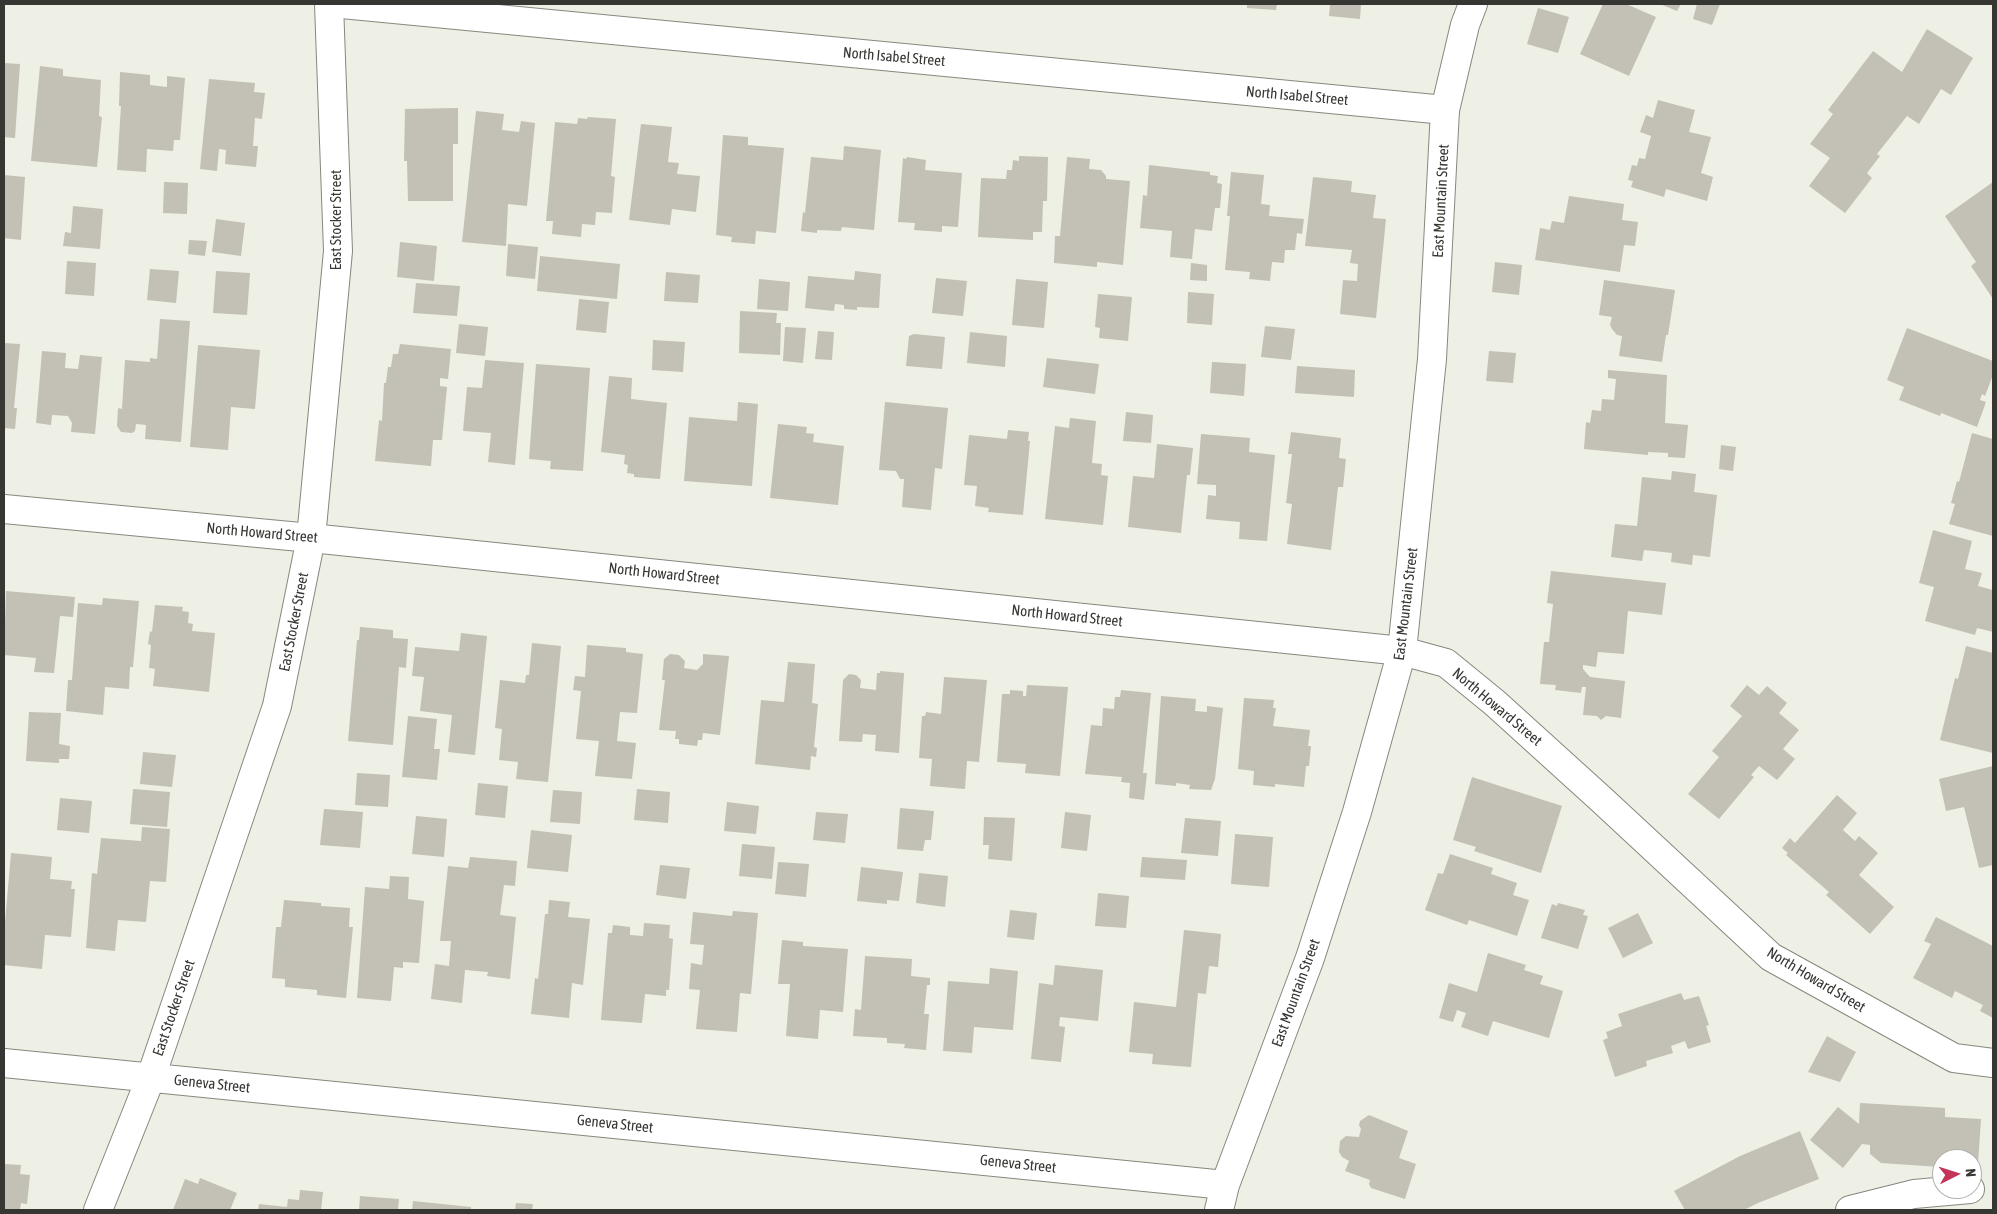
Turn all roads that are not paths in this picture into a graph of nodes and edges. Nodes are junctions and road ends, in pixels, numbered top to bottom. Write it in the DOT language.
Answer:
graph roads {
  1 [pos="329,4"];
  2 [pos="342,4"];
  3 [pos="1473,4"];
  4 [pos="1445,110"];
  5 [pos="4,509"];
  6 [pos="311,538"];
  7 [pos="1402,651"];
  8 [pos="4,1063"];
  9 [pos="1993,1063"];
  10 [pos="151,1078"];
  11 [pos="1932,1192"];
  12 [pos="1222,1198"];
  13 [pos="98,1210"];
  14 [pos="1850,1210"];
  1 -- 6 [label="street, East Stocker Street"];
  2 -- 4 [label="street, North Isabel Street"];
  3 -- 4 [label="street, East Mountain Street"];
  4 -- 7 [label="street, East Mountain Street"];
  5 -- 6 [label="street, North Howard Street"];
  6 -- 7 [label="street, North Howard Street"];
  6 -- 10 [label="street, East Stocker Street"];
  7 -- 9 [label="street, North Howard Street"];
  7 -- 12 [label="street, East Mountain Street"];
  8 -- 10 [label="street, Geneva Street"];
  10 -- 12 [label="street, Geneva Street"];
  10 -- 13 [label="street, East Stocker Street"];
  11 -- 14 [label="street"];
}
